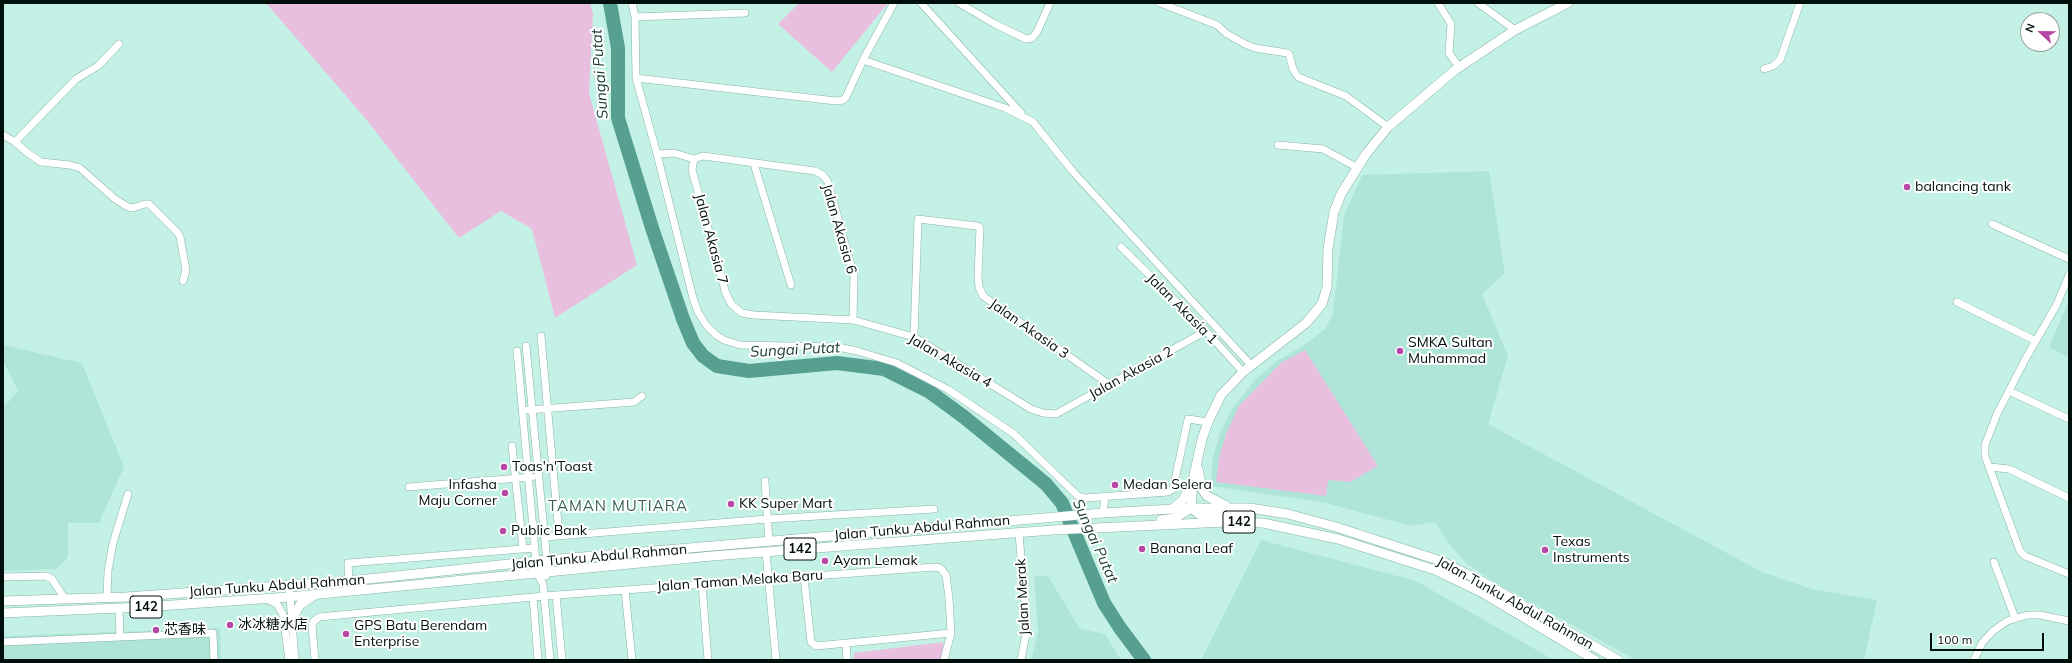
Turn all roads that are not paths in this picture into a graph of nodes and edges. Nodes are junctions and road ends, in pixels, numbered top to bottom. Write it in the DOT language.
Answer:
graph roads {
  1 [pos="632,3"];
  2 [pos="894,3"];
  3 [pos="921,3"];
  4 [pos="959,3"];
  5 [pos="1050,3"];
  6 [pos="1160,3"];
  7 [pos="1438,3"];
  8 [pos="1478,3"];
  9 [pos="1568,3"];
  10 [pos="1800,3"];
  11 [pos="745,12"];
  12 [pos="635,17"];
  13 [pos="1515,30"];
  14 [pos="119,44"];
  15 [pos="863,60"];
  16 [pos="1459,67"];
  17 [pos="1764,69"];
  18 [pos="636,78"];
  19 [pos="1024,117"];
  20 [pos="1388,127"];
  21 [pos="3,135"];
  22 [pos="15,142"];
  23 [pos="1278,145"];
  24 [pos="658,154"];
  25 [pos="694,159"];
  26 [pos="754,164"];
  27 [pos="1356,167"];
  28 [pos="1992,224"];
  29 [pos="1121,248"];
  30 [pos="2069,259"];
  31 [pos="2069,275"];
  32 [pos="183,281"];
  33 [pos="791,285"];
  34 [pos="1957,302"];
  35 [pos="742,313"];
  36 [pos="853,320"];
  37 [pos="1206,331"];
  38 [pos="542,336"];
  39 [pos="914,337"];
  40 [pos="2036,341"];
  41 [pos="526,346"];
  42 [pos="517,352"];
  43 [pos="1251,365"];
  44 [pos="1243,372"];
  45 [pos="1110,385"];
  46 [pos="2009,391"];
  47 [pos="642,396"];
  48 [pos="547,408"];
  49 [pos="522,410"];
  50 [pos="532,410"];
  51 [pos="1056,414"];
  52 [pos="2069,419"];
  53 [pos="1208,422"];
  54 [pos="512,446"];
  55 [pos="1197,458"];
  56 [pos="1990,467"];
  57 [pos="539,476"];
  58 [pos="528,477"];
  59 [pos="516,478"];
  60 [pos="765,481"];
  61 [pos="409,487"];
  62 [pos="128,494"];
  63 [pos="1105,497"];
  64 [pos="2069,498"];
  65 [pos="1191,508"];
  66 [pos="1250,508"];
  67 [pos="934,509"];
  68 [pos="1172,509"];
  69 [pos="1103,513"];
  70 [pos="768,519"];
  71 [pos="1271,524"];
  72 [pos="1105,527"];
  73 [pos="1019,533"];
  74 [pos="544,536"];
  75 [pos="559,536"];
  76 [pos="769,542"];
  77 [pos="535,548"];
  78 [pos="523,549"];
  79 [pos="766,552"];
  80 [pos="547,560"];
  81 [pos="536,562"];
  82 [pos="1994,562"];
  83 [pos="548,572"];
  84 [pos="537,573"];
  85 [pos="2069,574"];
  86 [pos="3,577"];
  87 [pos="804,577"];
  88 [pos="768,579"];
  89 [pos="349,581"];
  90 [pos="543,584"];
  91 [pos="702,584"];
  92 [pos="288,585"];
  93 [pos="625,590"];
  94 [pos="320,594"];
  95 [pos="556,595"];
  96 [pos="544,596"];
  97 [pos="107,597"];
  98 [pos="289,597"];
  99 [pos="533,597"];
  100 [pos="263,598"];
  101 [pos="65,599"];
  102 [pos="3,602"];
  103 [pos="119,608"];
  104 [pos="3,613"];
  105 [pos="2015,618"];
  106 [pos="291,620"];
  107 [pos="2069,622"];
  108 [pos="950,633"];
  109 [pos="120,637"];
  110 [pos="3,642"];
  111 [pos="846,644"];
  112 [pos="214,660"];
  113 [pos="289,660"];
  114 [pos="296,660"];
  115 [pos="315,660"];
  116 [pos="538,660"];
  117 [pos="550,660"];
  118 [pos="562,660"];
  119 [pos="632,660"];
  120 [pos="708,660"];
  121 [pos="776,660"];
  122 [pos="847,660"];
  123 [pos="944,660"];
  124 [pos="1021,660"];
  125 [pos="1595,660"];
  126 [pos="1618,660"];
  127 [pos="1974,660"];
  1 -- 12 [label="street"];
  2 -- 15 [label="street"];
  3 -- 19 [label="street"];
  4 -- 5 [label="street"];
  6 -- 20 [label="street"];
  7 -- 16 [label="street"];
  8 -- 13 [label="street"];
  9 -- 13 [label="main road"];
  10 -- 17 [label="street"];
  11 -- 12 [label="street"];
  12 -- 18 [label="street"];
  13 -- 16 [label="main road"];
  14 -- 22 [label="street"];
  15 -- 18 [label="street"];
  15 -- 19 [label="street"];
  16 -- 20 [label="main road"];
  18 -- 24 [label="street"];
  19 -- 43 [label="street"];
  20 -- 27 [label="main road"];
  21 -- 22 [label="street"];
  22 -- 32 [label="street"];
  23 -- 27 [label="street"];
  24 -- 25 [label="street"];
  24 -- 63 [label="street"];
  25 -- 26 [label="street, Jalan Akasia 6"];
  25 -- 35 [label="street, Jalan Akasia 7"];
  26 -- 33 [label="street"];
  26 -- 36 [label="street, Jalan Akasia 6"];
  27 -- 43 [label="main road"];
  28 -- 30 [label="street"];
  29 -- 37 [label="street, Jalan Akasia 1"];
  31 -- 40 [label="street"];
  34 -- 40 [label="street"];
  35 -- 36 [label="street, Jalan Akasia 4"];
  36 -- 39 [label="street, Jalan Akasia 4"];
  37 -- 44 [label="street, Jalan Akasia 1"];
  37 -- 45 [label="street, Jalan Akasia 2"];
  38 -- 48 [label="street"];
  39 -- 45 [label="street, Jalan Akasia 3"];
  39 -- 51 [label="street, Jalan Akasia 4"];
  40 -- 46 [label="street"];
  41 -- 50 [label="street"];
  42 -- 49 [label="street"];
  43 -- 44 [label="main road"];
  44 -- 53 [label="main road"];
  45 -- 51 [label="street, Jalan Akasia 2"];
  46 -- 52 [label="street"];
  46 -- 56 [label="street"];
  47 -- 48 [label="street"];
  48 -- 50 [label="street"];
  48 -- 75 [label="street"];
  49 -- 50 [label="street"];
  49 -- 58 [label="street"];
  50 -- 57 [label="street"];
  53 -- 55 [label="main road"];
  53 -- 63 [label="street"];
  54 -- 59 [label="street"];
  55 -- 65 [label="main road"];
  55 -- 66 [label="main road"];
  55 -- 68 [label="main road"];
  56 -- 64 [label="street"];
  56 -- 85 [label="street"];
  57 -- 58 [label="street"];
  57 -- 74 [label="street"];
  58 -- 59 [label="street"];
  58 -- 77 [label="street"];
  59 -- 61 [label="street"];
  59 -- 78 [label="street"];
  60 -- 70 [label="street"];
  62 -- 97 [label="street"];
  63 -- 69 [label="street"];
  65 -- 66 [label="main road, Jalan Tunku Abdul Rahman / 142"];
  65 -- 68 [label="main road, Jalan Tunku Abdul Rahman / 142"];
  65 -- 71 [label="main road"];
  65 -- 72 [label="main road"];
  66 -- 126 [label="main road, Jalan Tunku Abdul Rahman / 142"];
  67 -- 70 [label="street"];
  68 -- 69 [label="main road, Jalan Tunku Abdul Rahman / 142"];
  69 -- 76 [label="main road, Jalan Tunku Abdul Rahman / 142"];
  70 -- 75 [label="street"];
  70 -- 76 [label="street"];
  71 -- 72 [label="main road, Jalan Tunku Abdul Rahman / 142"];
  71 -- 125 [label="main road, Jalan Tunku Abdul Rahman / 142"];
  72 -- 73 [label="main road, Jalan Tunku Abdul Rahman / 142"];
  73 -- 79 [label="main road, Jalan Tunku Abdul Rahman / 142"];
  73 -- 124 [label="street, Jalan Merak"];
  74 -- 75 [label="street"];
  74 -- 80 [label="street"];
  76 -- 80 [label="main road, Jalan Tunku Abdul Rahman / 142"];
  77 -- 78 [label="street"];
  77 -- 81 [label="street"];
  78 -- 89 [label="street"];
  79 -- 83 [label="main road, Jalan Tunku Abdul Rahman / 142"];
  79 -- 88 [label="street"];
  80 -- 81 [label="main road, Jalan Tunku Abdul Rahman / 142"];
  80 -- 83 [label="street"];
  81 -- 84 [label="street"];
  81 -- 89 [label="main road, Jalan Tunku Abdul Rahman / 142"];
  82 -- 105 [label="street"];
  83 -- 84 [label="main road, Jalan Tunku Abdul Rahman / 142"];
  83 -- 90 [label="street"];
  84 -- 90 [label="street"];
  84 -- 94 [label="main road, Jalan Tunku Abdul Rahman / 142"];
  86 -- 101 [label="street"];
  87 -- 88 [label="street, Jalan Taman Melaka Baru"];
  87 -- 108 [label="street, Jalan Taman Melaka Baru"];
  87 -- 111 [label="street"];
  88 -- 91 [label="street, Jalan Taman Melaka Baru"];
  88 -- 121 [label="street"];
  89 -- 92 [label="main road, Jalan Tunku Abdul Rahman / 142"];
  90 -- 96 [label="street"];
  91 -- 93 [label="street, Jalan Taman Melaka Baru"];
  91 -- 120 [label="street"];
  92 -- 97 [label="main road, Jalan Tunku Abdul Rahman / 142"];
  92 -- 98 [label="street"];
  93 -- 95 [label="street, Jalan Taman Melaka Baru"];
  93 -- 119 [label="street"];
  94 -- 98 [label="main road, Jalan Tunku Abdul Rahman / 142"];
  94 -- 106 [label="main road"];
  95 -- 96 [label="street, Jalan Taman Melaka Baru"];
  95 -- 118 [label="street"];
  96 -- 99 [label="street, Jalan Taman Melaka Baru"];
  96 -- 117 [label="street"];
  97 -- 101 [label="main road, Jalan Tunku Abdul Rahman / 142"];
  98 -- 100 [label="main road, Jalan Tunku Abdul Rahman / 142"];
  98 -- 106 [label="street"];
  99 -- 115 [label="street, Jalan Taman Melaka Baru"];
  99 -- 116 [label="street"];
  100 -- 103 [label="main road, Jalan Tunku Abdul Rahman / 142"];
  100 -- 113 [label="street"];
  101 -- 102 [label="main road, Jalan Tunku Abdul Rahman / 142"];
  103 -- 104 [label="main road, Jalan Tunku Abdul Rahman / 142"];
  103 -- 109 [label="street"];
  105 -- 107 [label="street"];
  105 -- 127 [label="street"];
  106 -- 114 [label="street"];
  108 -- 111 [label="street"];
  108 -- 123 [label="street"];
  109 -- 110 [label="street"];
  109 -- 112 [label="street"];
  111 -- 122 [label="street"];
}
